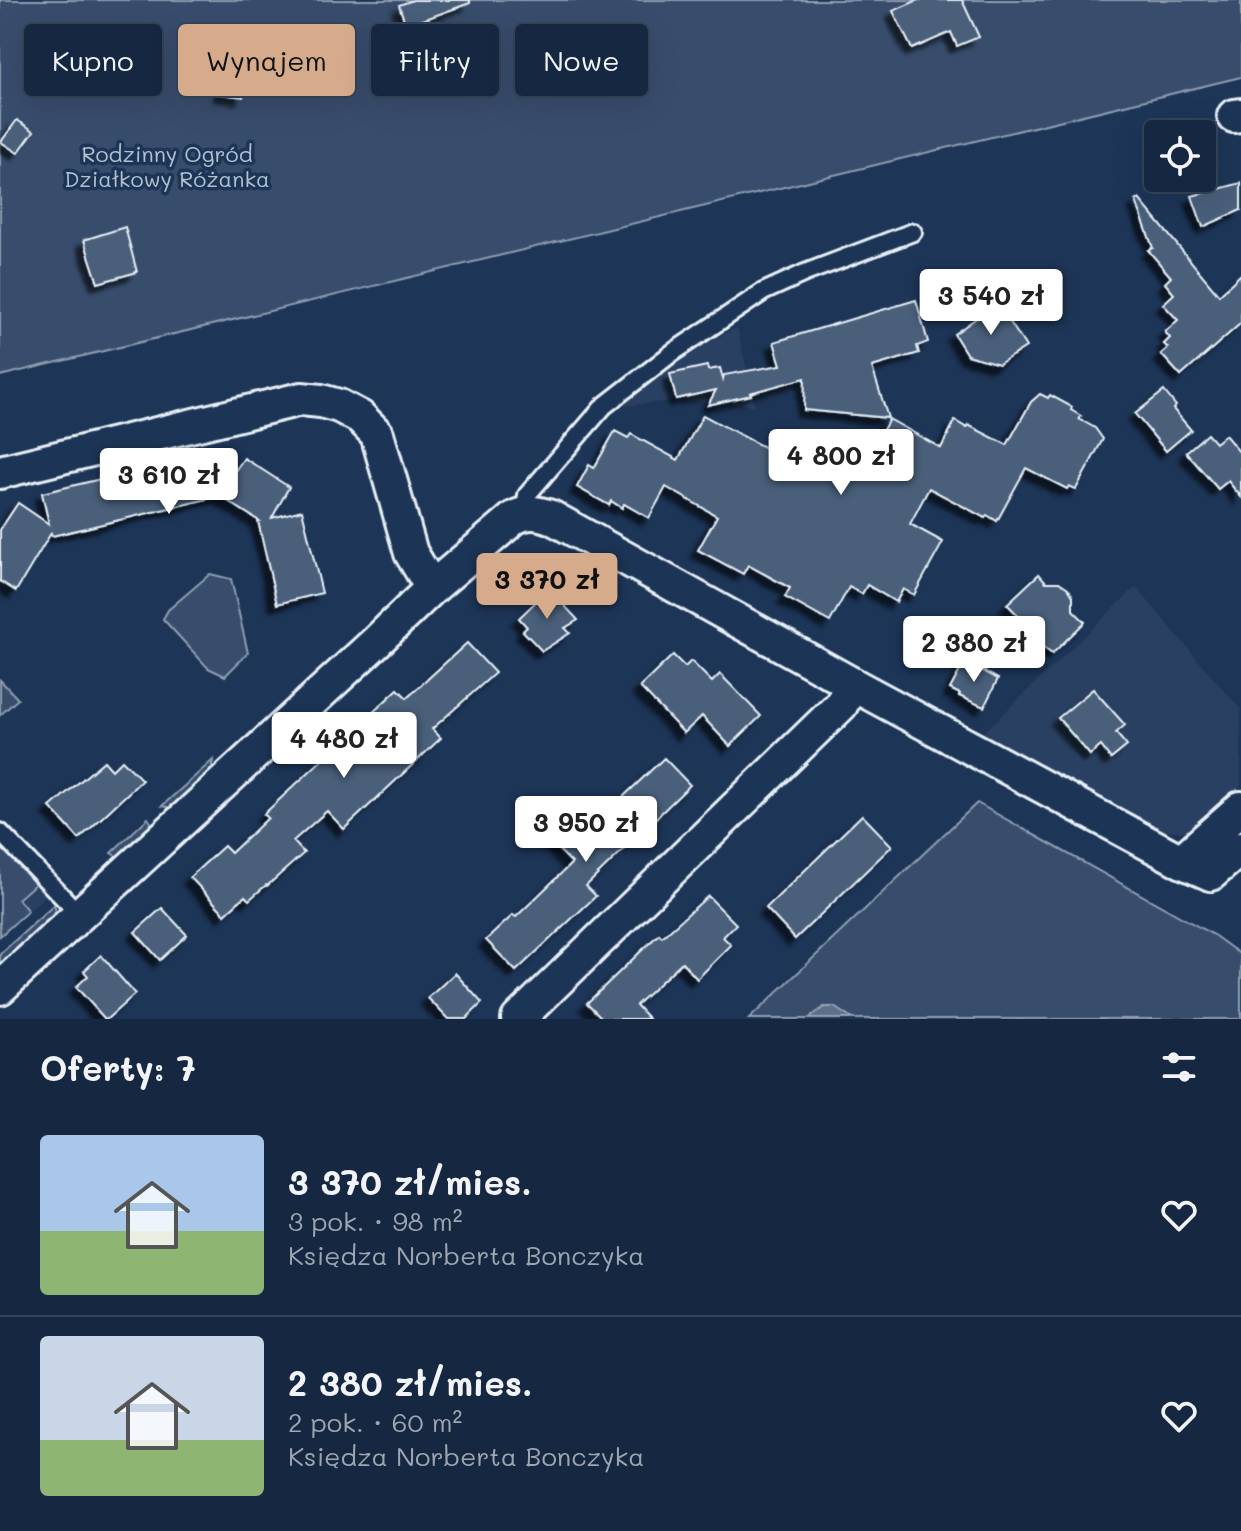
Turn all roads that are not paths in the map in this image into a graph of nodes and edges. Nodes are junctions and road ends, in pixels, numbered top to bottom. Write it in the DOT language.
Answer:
graph roads {
  1 [pos="913,232"];
  2 [pos="0,472"];
  3 [pos="525,513"];
  4 [pos="432,588"];
  5 [pos="852,684"];
  6 [pos="1241,808"];
  7 [pos="0,832"];
  8 [pos="1241,848"];
  9 [pos="1181,861"];
  10 [pos="80,915"];
  11 [pos="1,987"];
  12 [pos="518,1019"];
  1 -- 3 [label="lane"];
  2 -- 4 [label="street"];
  3 -- 4 [label="street"];
  3 -- 5 [label="street"];
  4 -- 10 [label="street"];
  5 -- 9 [label="street"];
  5 -- 12 [label="street"];
  6 -- 9 [label="street"];
  7 -- 10 [label="lane"];
  8 -- 9 [label="street"];
  10 -- 11 [label="street"];
}
